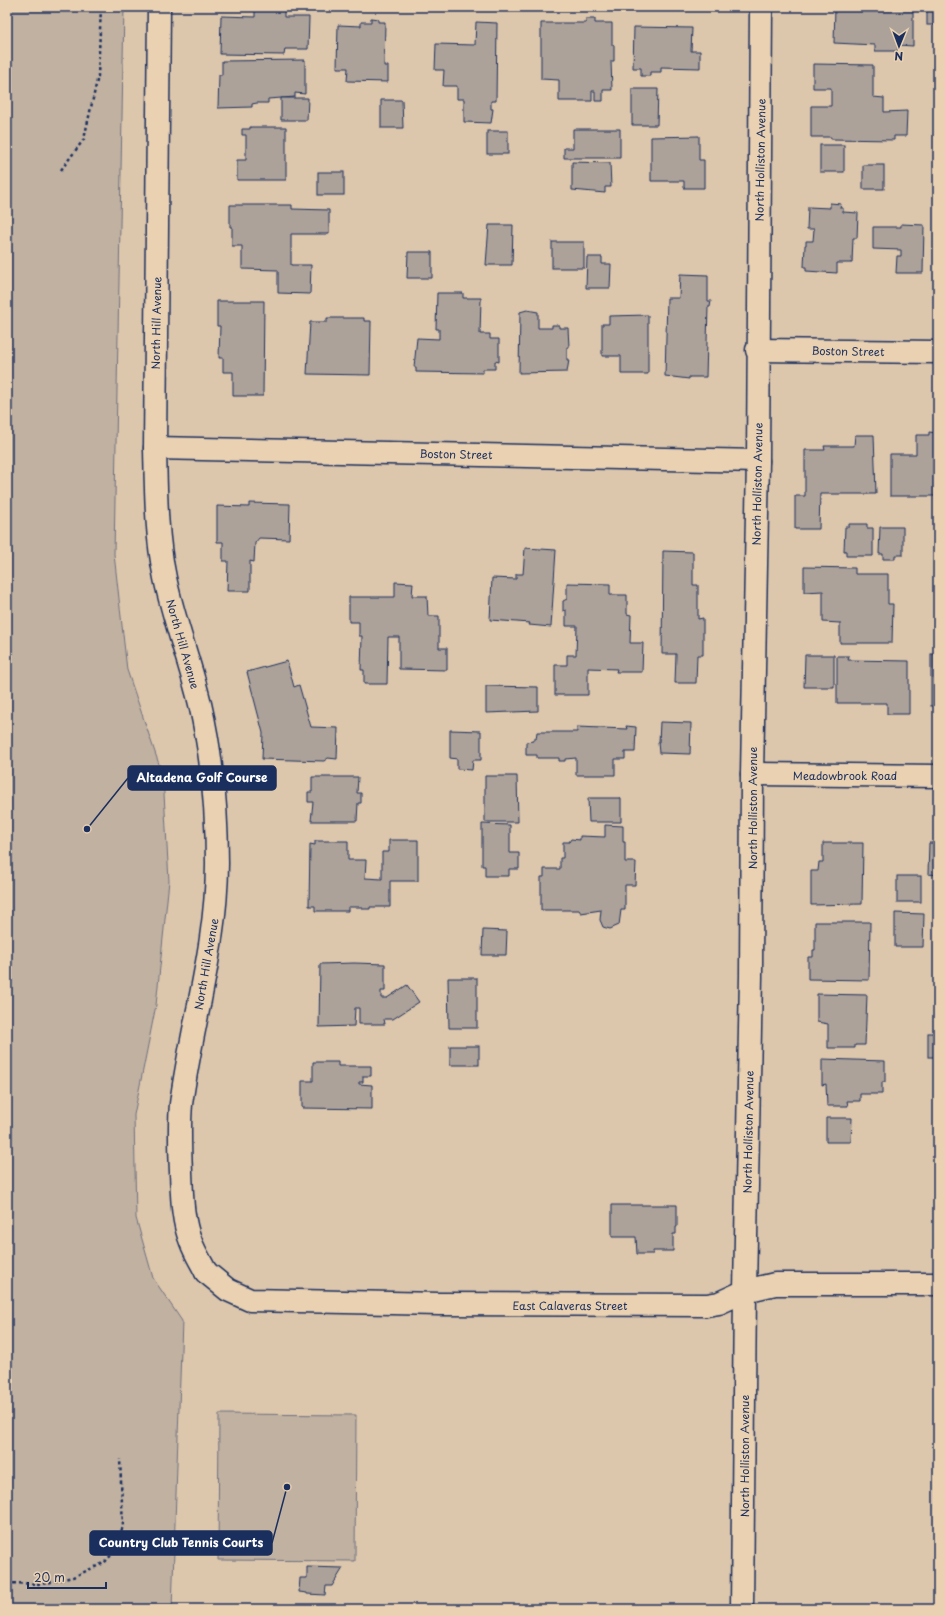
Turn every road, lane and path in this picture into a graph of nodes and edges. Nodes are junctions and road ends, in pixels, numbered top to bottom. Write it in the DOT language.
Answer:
graph roads {
  1 [pos="101,7"];
  2 [pos="159,7"];
  3 [pos="761,7"];
  4 [pos="61,170"];
  5 [pos="757,350"];
  6 [pos="938,352"];
  7 [pos="155,448"];
  8 [pos="758,461"];
  9 [pos="752,774"];
  10 [pos="938,776"];
  11 [pos="206,1272"];
  12 [pos="938,1284"];
  13 [pos="745,1291"];
  14 [pos="120,1459"];
  15 [pos="7,1583"];
  16 [pos="742,1609"];
  1 -- 4 [label="path"];
  2 -- 7 [label="street, North Hill Avenue"];
  3 -- 5 [label="street, North Holliston Avenue"];
  5 -- 6 [label="street, Boston Street"];
  5 -- 8 [label="street, North Holliston Avenue"];
  7 -- 8 [label="street, Boston Street"];
  7 -- 11 [label="street, North Hill Avenue"];
  8 -- 9 [label="street, North Holliston Avenue"];
  9 -- 10 [label="street, Meadowbrook Road"];
  9 -- 13 [label="street, North Holliston Avenue"];
  11 -- 13 [label="street, East Calaveras Street"];
  12 -- 13 [label="street, East Calaveras Street"];
  13 -- 16 [label="street, North Holliston Avenue"];
  14 -- 15 [label="path"];
}
